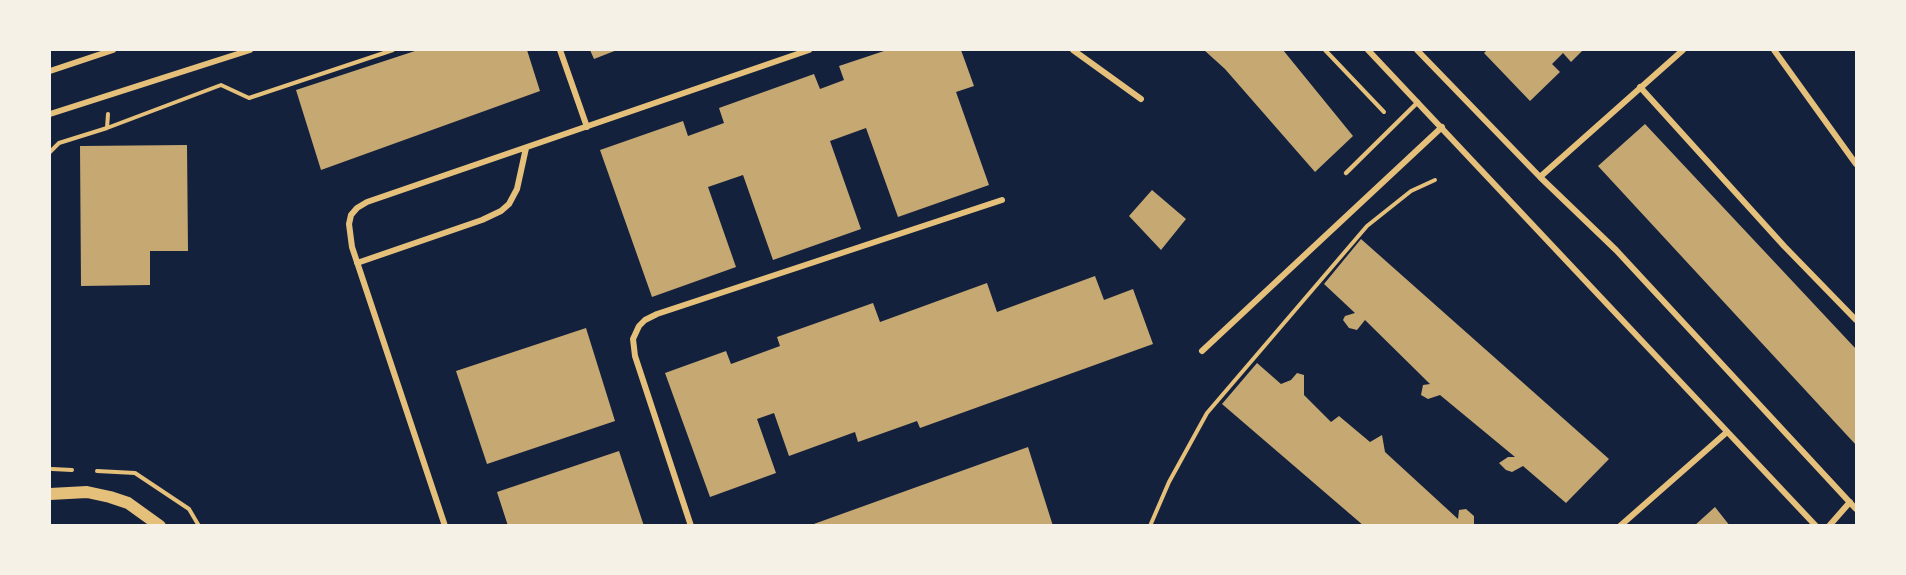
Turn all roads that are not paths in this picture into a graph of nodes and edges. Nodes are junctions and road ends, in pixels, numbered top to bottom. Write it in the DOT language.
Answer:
graph roads {
  1 [pos="113,50"];
  2 [pos="250,50"];
  3 [pos="561,50"];
  4 [pos="809,50"];
  5 [pos="1072,50"];
  6 [pos="1368,50"];
  7 [pos="1417,50"];
  8 [pos="1683,50"];
  9 [pos="1774,50"];
  10 [pos="50,71"];
  11 [pos="1640,87"];
  12 [pos="1141,99"];
  13 [pos="1418,102"];
  14 [pos="50,114"];
  15 [pos="587,127"];
  16 [pos="1442,127"];
  17 [pos="526,148"];
  18 [pos="1857,164"];
  19 [pos="1346,173"];
  20 [pos="1540,177"];
  21 [pos="1002,200"];
  22 [pos="357,263"];
  23 [pos="1857,320"];
  24 [pos="1202,351"];
  25 [pos="1727,432"];
  26 [pos="50,494"];
  27 [pos="1850,502"];
  28 [pos="1857,509"];
  29 [pos="160,525"];
  30 [pos="445,525"];
  31 [pos="691,525"];
  32 [pos="1620,525"];
  33 [pos="1816,525"];
  34 [pos="1829,525"];
  1 -- 10 [label="street"];
  2 -- 14 [label="street"];
  3 -- 15 [label="street"];
  4 -- 15 [label="street"];
  5 -- 12 [label="street"];
  6 -- 13 [label="street"];
  7 -- 20 [label="street"];
  8 -- 11 [label="street"];
  9 -- 18 [label="street"];
  11 -- 20 [label="street"];
  11 -- 23 [label="street"];
  13 -- 16 [label="street"];
  13 -- 19 [label="lane"];
  15 -- 17 [label="street"];
  16 -- 24 [label="street"];
  16 -- 25 [label="street"];
  17 -- 22 [label="street"];
  17 -- 22 [label="street"];
  20 -- 27 [label="street"];
  21 -- 31 [label="street"];
  22 -- 30 [label="street"];
  25 -- 32 [label="street"];
  25 -- 33 [label="street"];
  26 -- 29 [label="main road"];
  27 -- 28 [label="street"];
  27 -- 34 [label="street"];
}
